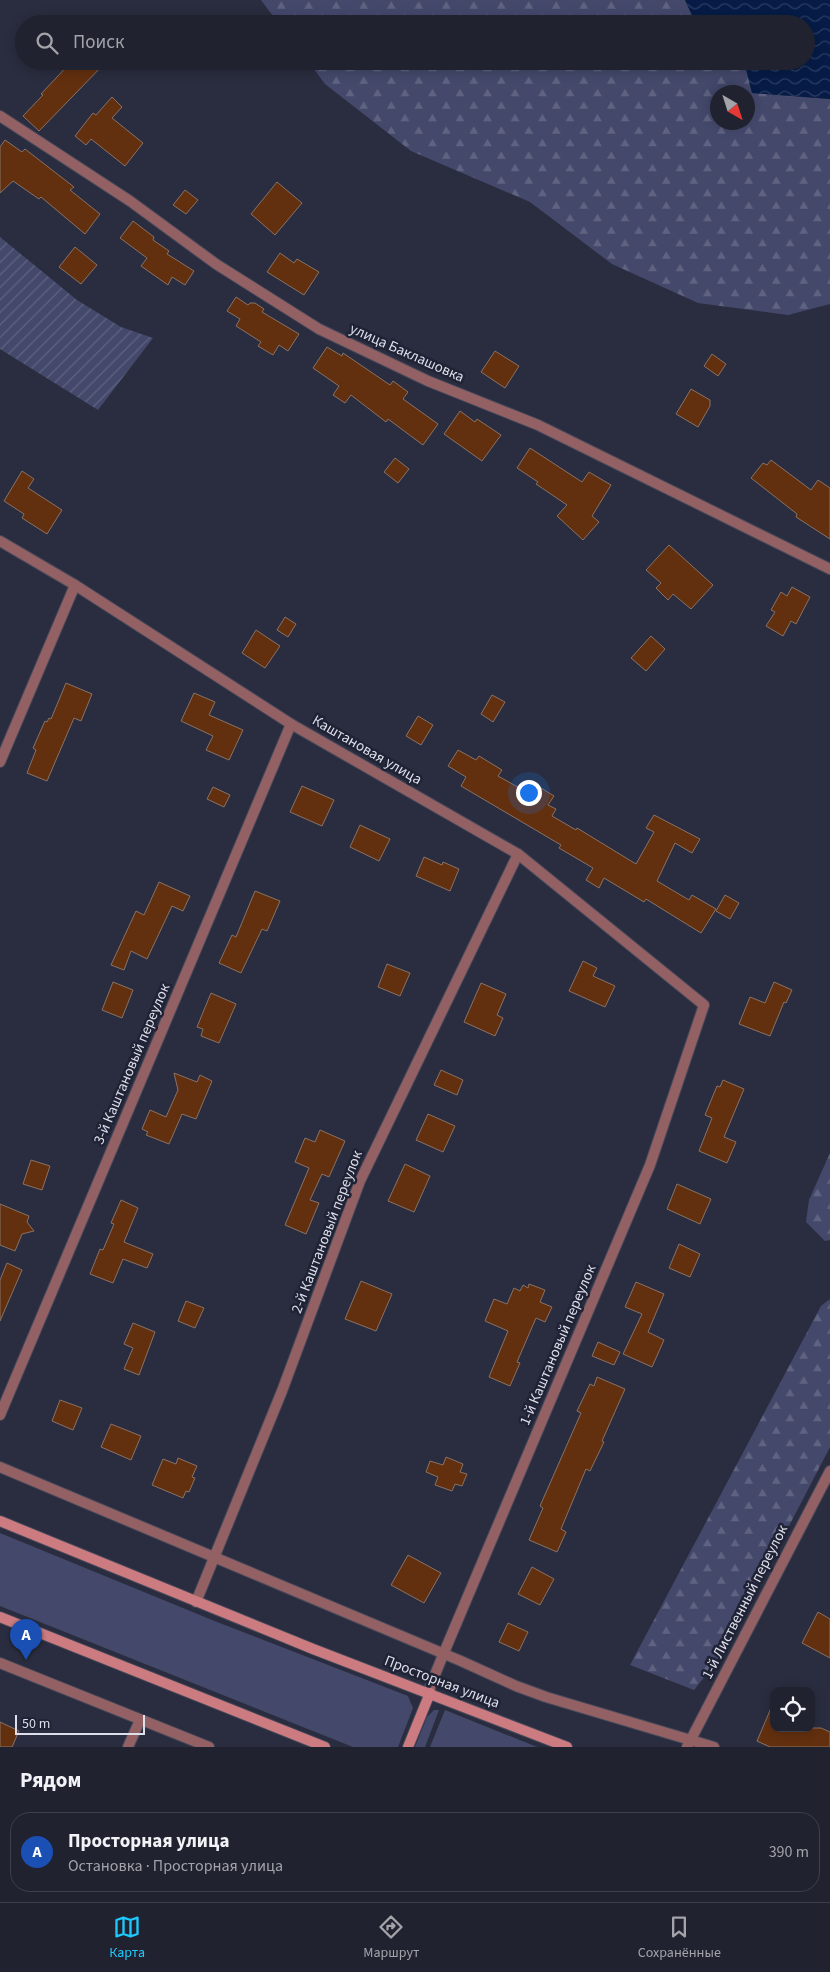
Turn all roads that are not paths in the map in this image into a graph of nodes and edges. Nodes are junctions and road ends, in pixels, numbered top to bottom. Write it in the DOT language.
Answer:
graph roads {
  1 [pos="0,116"];
  2 [pos="0,542"];
  3 [pos="830,569"];
  4 [pos="75,585"];
  5 [pos="291,724"];
  6 [pos="0,762"];
  7 [pos="518,854"];
  8 [pos="704,1005"];
  9 [pos="0,1415"];
  10 [pos="0,1467"];
  11 [pos="830,1471"];
  12 [pos="0,1521"];
  13 [pos="214,1558"];
  14 [pos="196,1602"];
  15 [pos="0,1617"];
  16 [pos="444,1655"];
  17 [pos="0,1663"];
  18 [pos="430,1693"];
  19 [pos="140,1720"];
  20 [pos="689,1743"];
  21 [pos="128,1747"];
  22 [pos="209,1747"];
  23 [pos="325,1747"];
  24 [pos="408,1747"];
  25 [pos="567,1747"];
  26 [pos="714,1747"];
  1 -- 3 [label="street, улица Баклашовка"];
  2 -- 4 [label="street, Каштановая улица"];
  4 -- 5 [label="street, Каштановая улица"];
  4 -- 6 [label="street"];
  5 -- 7 [label="street, Каштановая улица"];
  5 -- 9 [label="street, 3-й Каштановый переулок"];
  7 -- 8 [label="street, Каштановая улица"];
  7 -- 13 [label="street, 2-й Каштановый переулок"];
  8 -- 16 [label="street, 1-й Каштановый переулок"];
  10 -- 13 [label="street"];
  11 -- 20 [label="street, 1-й Лиственный переулок"];
  12 -- 14 [label="main road, Просторная улица"];
  13 -- 14 [label="street, 2-й Каштановый переулок"];
  13 -- 16 [label="street"];
  14 -- 18 [label="main road, Просторная улица"];
  15 -- 23 [label="main road"];
  16 -- 18 [label="street, 1-й Каштановый переулок"];
  16 -- 20 [label="street"];
  17 -- 19 [label="street"];
  18 -- 24 [label="main road"];
  18 -- 25 [label="main road, Просторная улица"];
  19 -- 21 [label="street"];
  19 -- 22 [label="street"];
  20 -- 26 [label="street"];
}
